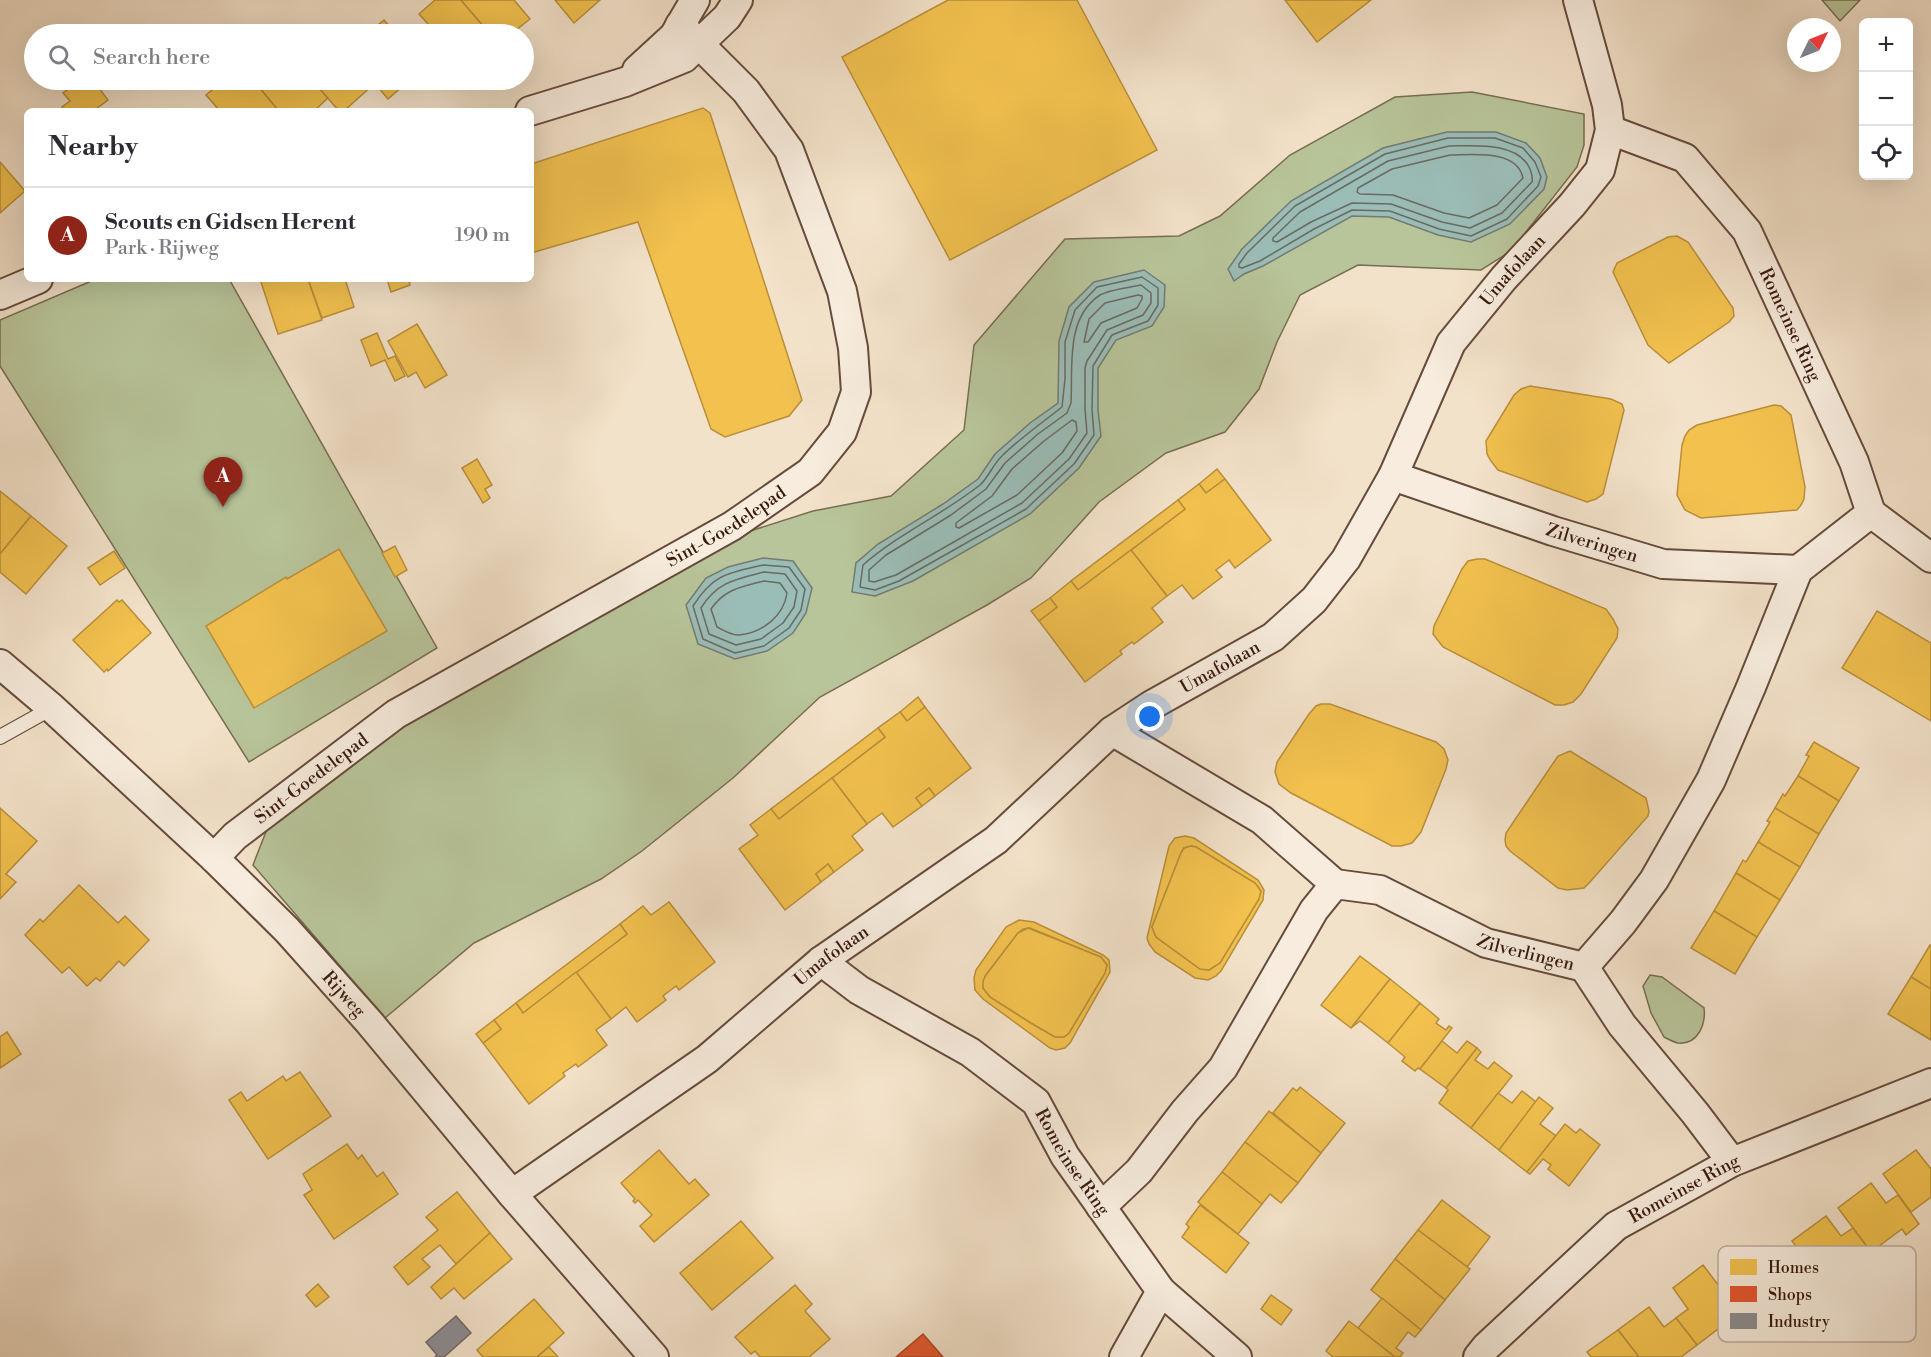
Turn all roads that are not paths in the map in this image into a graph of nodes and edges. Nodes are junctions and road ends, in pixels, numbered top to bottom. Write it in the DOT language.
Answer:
graph roads {
  1 [pos="695,0"];
  2 [pos="738,0"];
  3 [pos="1578,0"];
  4 [pos="690,34"];
  5 [pos="534,110"];
  6 [pos="1610,130"];
  7 [pos="31,282"];
  8 [pos="0,295"];
  9 [pos="1393,476"];
  10 [pos="1870,513"];
  11 [pos="1931,558"];
  12 [pos="1798,570"];
  13 [pos="0,664"];
  14 [pos="52,708"];
  15 [pos="1112,731"];
  16 [pos="0,737"];
  17 [pos="214,858"];
  18 [pos="1335,884"];
  19 [pos="821,961"];
  20 [pos="1584,967"];
  21 [pos="1931,1083"];
  22 [pos="1732,1162"];
  23 [pos="512,1194"];
  24 [pos="1101,1207"];
  25 [pos="1161,1291"];
  26 [pos="654,1357"];
  27 [pos="1124,1357"];
  28 [pos="1238,1357"];
  29 [pos="1478,1357"];
  1 -- 4 [label="street"];
  2 -- 4 [label="street"];
  3 -- 6 [label="street, Umafolaan"];
  4 -- 5 [label="street"];
  4 -- 17 [label="street, Sint-Goedelepad"];
  6 -- 9 [label="street, Umafolaan"];
  6 -- 10 [label="street, Romeinse Ring"];
  7 -- 8 [label="street"];
  9 -- 12 [label="street, Zilveringen"];
  9 -- 15 [label="street, Umafolaan"];
  10 -- 11 [label="street"];
  10 -- 12 [label="street, Zilverlingen"];
  12 -- 20 [label="street, Zilverlingen"];
  13 -- 14 [label="street, Rijweg"];
  14 -- 16 [label="lane"];
  14 -- 17 [label="street, Rijweg"];
  15 -- 18 [label="street"];
  15 -- 19 [label="street, Umafolaan"];
  17 -- 23 [label="street, Rijweg"];
  18 -- 20 [label="street, Zilverlingen"];
  18 -- 24 [label="street"];
  19 -- 23 [label="street, Umafolaan"];
  19 -- 24 [label="street, Romeinse Ring"];
  20 -- 22 [label="street"];
  21 -- 22 [label="street, Romeinse Ring"];
  22 -- 29 [label="street, Romeinse Ring"];
  23 -- 26 [label="street, Rijweg"];
  24 -- 25 [label="street, Romeinse Ring"];
  25 -- 27 [label="street"];
  25 -- 28 [label="street, Romeinse Ring"];
}
